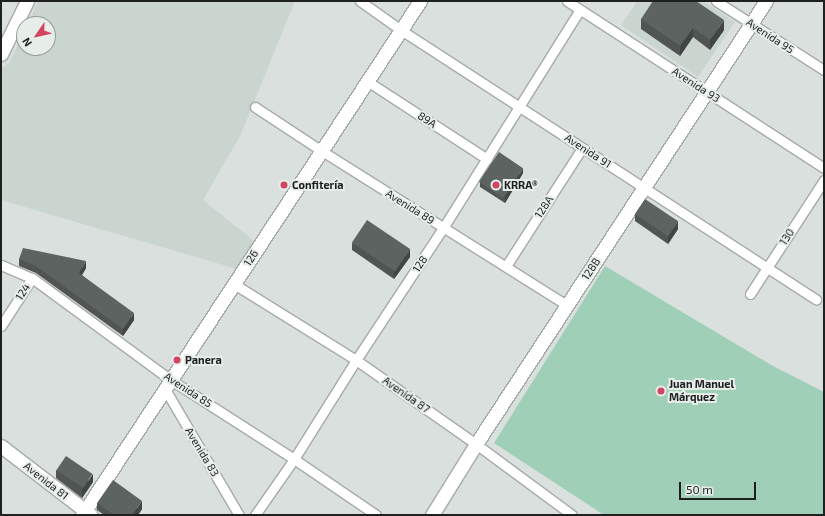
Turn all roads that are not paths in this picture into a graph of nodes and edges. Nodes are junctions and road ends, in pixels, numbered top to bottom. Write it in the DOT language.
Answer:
graph roads {
  1 [pos="27,1"];
  2 [pos="360,1"];
  3 [pos="420,1"];
  4 [pos="567,1"];
  5 [pos="716,1"];
  6 [pos="766,1"];
  7 [pos="580,10"];
  8 [pos="750,24"];
  9 [pos="401,30"];
  10 [pos="1,54"];
  11 [pos="824,70"];
  12 [pos="367,81"];
  13 [pos="706,91"];
  14 [pos="255,107"];
  15 [pos="520,107"];
  16 [pos="582,148"];
  17 [pos="322,151"];
  18 [pos="487,159"];
  19 [pos="824,168"];
  20 [pos="824,180"];
  21 [pos="644,188"];
  22 [pos="443,228"];
  23 [pos="1,265"];
  24 [pos="506,266"];
  25 [pos="767,267"];
  26 [pos="32,278"];
  27 [pos="234,284"];
  28 [pos="750,294"];
  29 [pos="816,300"];
  30 [pos="567,305"];
  31 [pos="1,326"];
  32 [pos="356,360"];
  33 [pos="168,385"];
  34 [pos="476,444"];
  35 [pos="1,446"];
  36 [pos="294,459"];
  37 [pos="86,514"];
  38 [pos="239,515"];
  39 [pos="255,515"];
  40 [pos="376,515"];
  41 [pos="432,515"];
  42 [pos="572,515"];
  1 -- 10 [label="street"];
  2 -- 9 [label="street, Avenida 91"];
  3 -- 9 [label="street, 126"];
  4 -- 7 [label="street, Avenida 93"];
  5 -- 8 [label="street, Avenida 95"];
  6 -- 8 [label="street, 128B"];
  7 -- 13 [label="street, Avenida 93"];
  7 -- 15 [label="street, 128"];
  8 -- 11 [label="street, Avenida 95"];
  8 -- 13 [label="street, 128B"];
  9 -- 12 [label="street, 126"];
  9 -- 15 [label="street, Avenida 91"];
  12 -- 17 [label="street, 126"];
  12 -- 18 [label="street, 89A"];
  13 -- 19 [label="street, Avenida 93"];
  13 -- 21 [label="street, 128B"];
  14 -- 17 [label="street, Avenida 89"];
  15 -- 16 [label="street, Avenida 91"];
  15 -- 18 [label="street, 128"];
  16 -- 21 [label="street, Avenida 91"];
  16 -- 24 [label="street, 128A"];
  17 -- 22 [label="street, Avenida 89"];
  17 -- 27 [label="street, 126"];
  18 -- 22 [label="street, 128"];
  20 -- 25 [label="street, 130"];
  21 -- 25 [label="street, Avenida 91"];
  21 -- 30 [label="street, 128B"];
  22 -- 24 [label="street, Avenida 89"];
  22 -- 32 [label="street, 128"];
  23 -- 26 [label="street, Avenida 85"];
  24 -- 30 [label="street, Avenida 89"];
  25 -- 28 [label="street, 130"];
  25 -- 29 [label="street, Avenida 91"];
  26 -- 31 [label="street, 124"];
  26 -- 33 [label="street, Avenida 85"];
  27 -- 32 [label="street, Avenida 87"];
  27 -- 33 [label="street, 126"];
  30 -- 34 [label="street, 128B"];
  32 -- 34 [label="street, Avenida 87"];
  32 -- 36 [label="street, 128"];
  33 -- 36 [label="street, Avenida 85"];
  33 -- 37 [label="street, 126"];
  33 -- 38 [label="street, Avenida 83"];
  34 -- 41 [label="street, 128B"];
  34 -- 42 [label="street, Avenida 87"];
  35 -- 37 [label="street, Avenida 81"];
  36 -- 39 [label="street, 128"];
  36 -- 40 [label="street, Avenida 85"];
}
